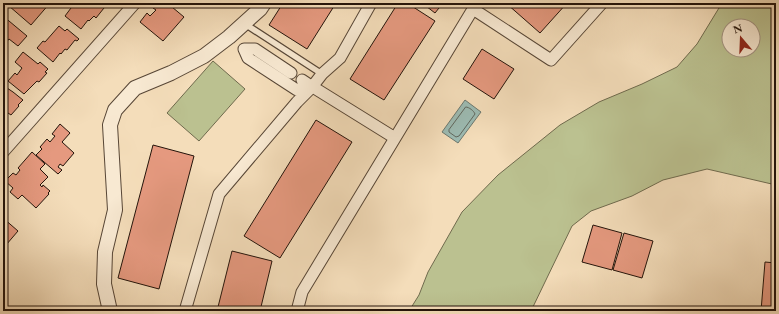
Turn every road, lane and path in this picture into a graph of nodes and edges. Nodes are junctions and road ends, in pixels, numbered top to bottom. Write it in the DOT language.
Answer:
graph roads {
  1 [pos="135,3"];
  2 [pos="264,3"];
  3 [pos="371,3"];
  4 [pos="602,3"];
  5 [pos="475,6"];
  6 [pos="244,24"];
  7 [pos="229,37"];
  8 [pos="244,49"];
  9 [pos="291,73"];
  10 [pos="322,74"];
  11 [pos="307,84"];
  12 [pos="395,138"];
  13 [pos="3,152"];
  14 [pos="110,311"];
  15 [pos="185,311"];
  16 [pos="297,311"];
  1 -- 13 [label="street"];
  2 -- 6 [label="street"];
  3 -- 10 [label="street"];
  4 -- 5 [label="street"];
  5 -- 12 [label="street"];
  6 -- 7 [label="street"];
  6 -- 10 [label="lane"];
  7 -- 8 [label="street"];
  7 -- 14 [label="street"];
  8 -- 9 [label="street"];
  8 -- 11 [label="street"];
  10 -- 11 [label="street"];
  11 -- 12 [label="street"];
  11 -- 15 [label="street"];
  12 -- 16 [label="street"];
}
